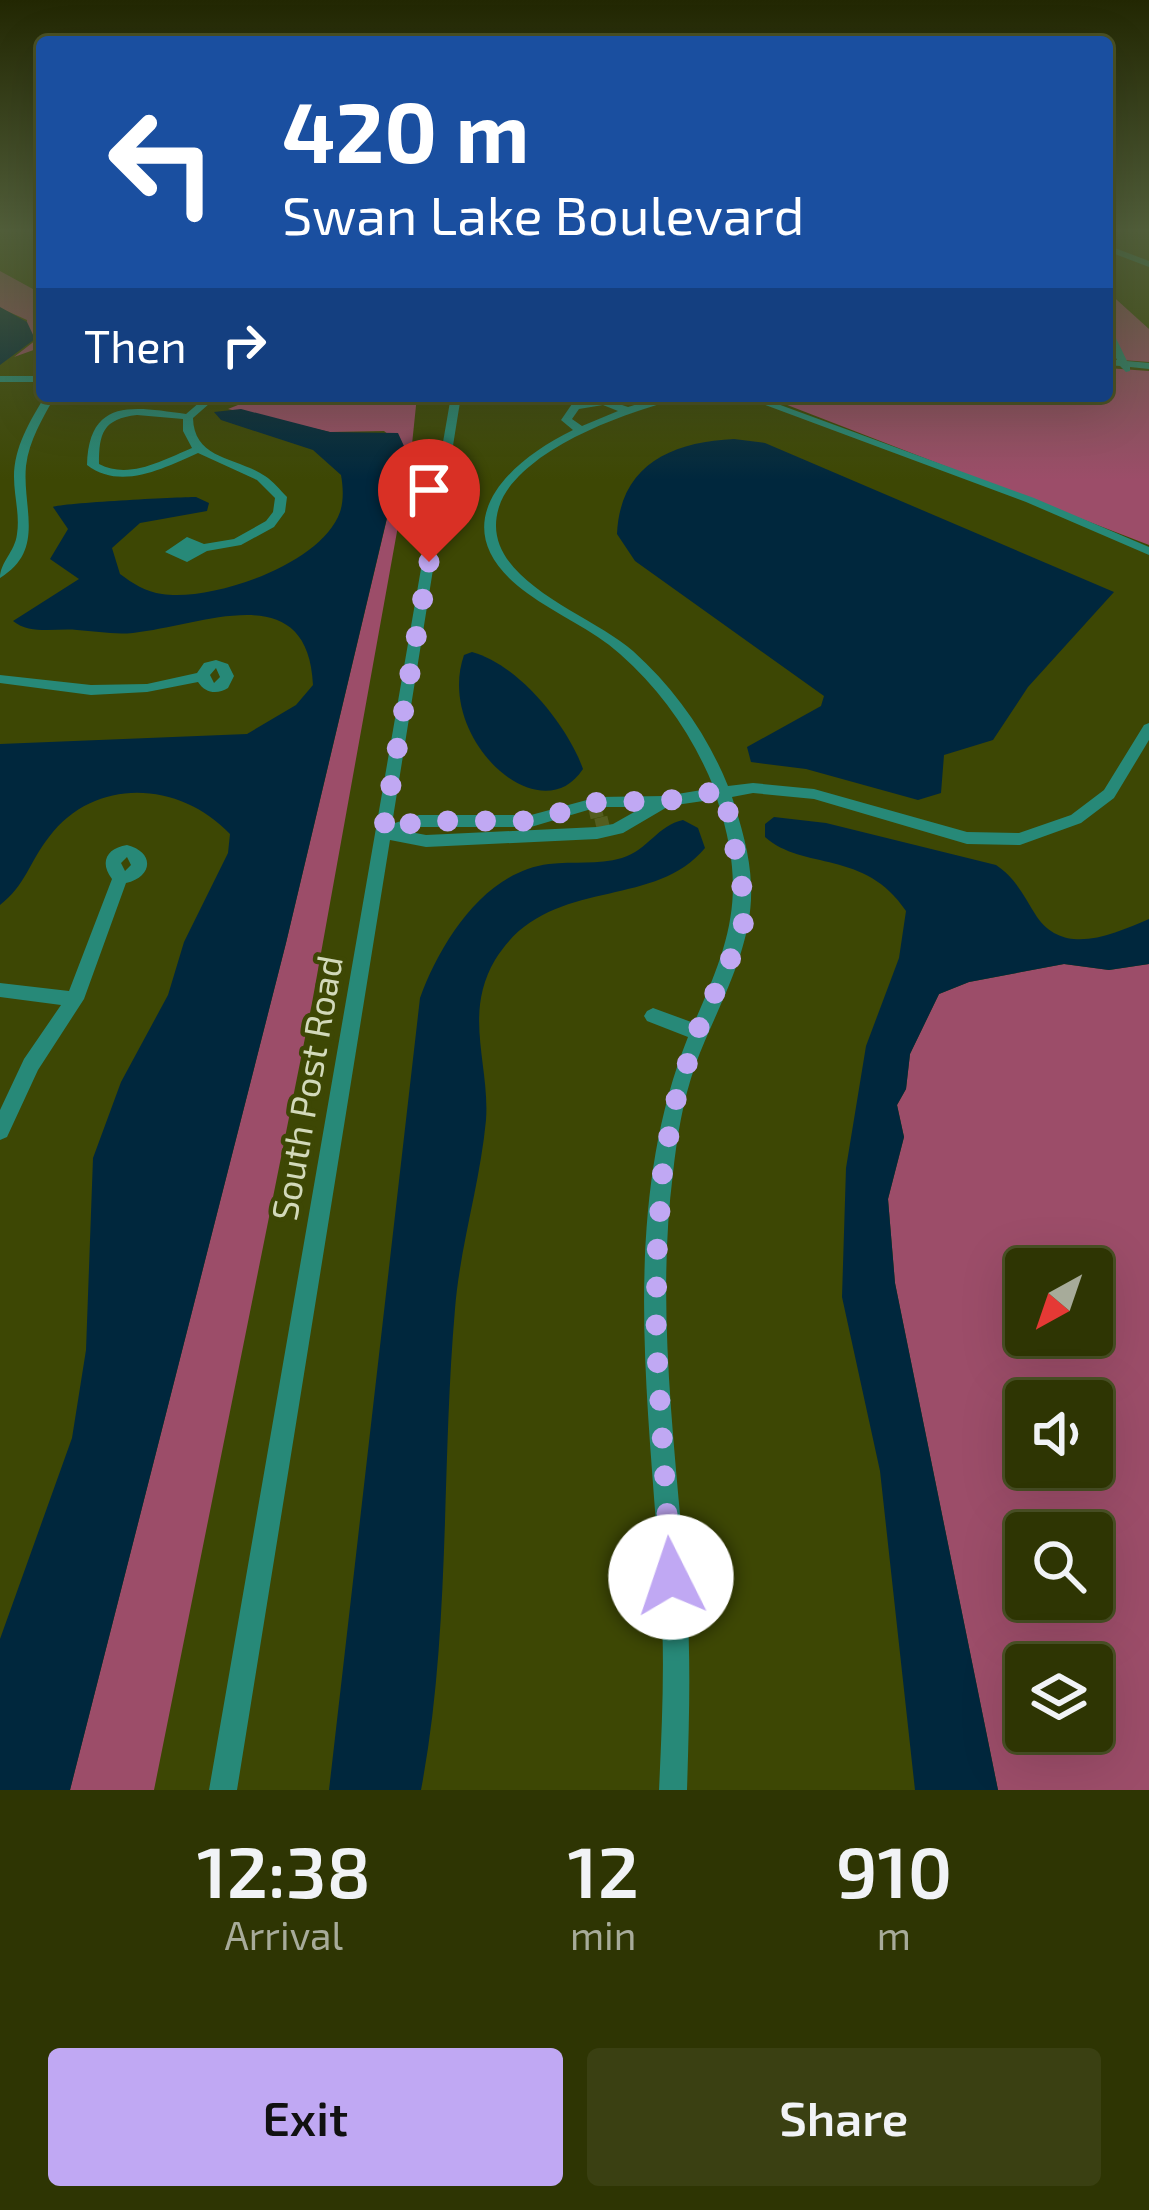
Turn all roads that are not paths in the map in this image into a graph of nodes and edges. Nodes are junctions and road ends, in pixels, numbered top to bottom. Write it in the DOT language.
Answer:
graph roads {
  1 [pos="1113,342"];
  2 [pos="1113,365"];
  3 [pos="1125,366"];
  4 [pos="1149,368"];
  5 [pos="0,376"];
  6 [pos="36,376"];
  7 [pos="47,402"];
  8 [pos="205,402"];
  9 [pos="455,402"];
  10 [pos="657,402"];
  11 [pos="762,402"];
  12 [pos="188,417"];
  13 [pos="198,448"];
  14 [pos="203,548"];
  15 [pos="1149,551"];
  16 [pos="0,574"];
  17 [pos="199,677"];
  18 [pos="0,680"];
  19 [pos="1149,728"];
  20 [pos="724,790"];
  21 [pos="665,801"];
  22 [pos="596,816"];
  23 [pos="628,822"];
  24 [pos="383,832"];
  25 [pos="121,876"];
  26 [pos="0,989"];
  27 [pos="75,999"];
  28 [pos="653,1016"];
  29 [pos="697,1032"];
  30 [pos="0,1131"];
  31 [pos="224,1790"];
  32 [pos="673,1790"];
  1 -- 3 [label="street"];
  2 -- 3 [label="street"];
  3 -- 4 [label="street"];
  5 -- 6 [label="street"];
  7 -- 16 [label="street"];
  8 -- 12 [label="street"];
  9 -- 24 [label="street, South Post Road"];
  10 -- 20 [label="street"];
  11 -- 15 [label="street"];
  12 -- 13 [label="street"];
  12 -- 13 [label="street"];
  13 -- 14 [label="street"];
  17 -- 18 [label="street"];
  19 -- 20 [label="street"];
  20 -- 21 [label="street"];
  20 -- 29 [label="street"];
  21 -- 22 [label="street"];
  21 -- 23 [label="street"];
  22 -- 23 [label="street"];
  22 -- 23 [label="street"];
  22 -- 24 [label="street"];
  22 -- 24 [label="street"];
  24 -- 31 [label="street, South Post Road"];
  25 -- 27 [label="street"];
  26 -- 27 [label="street"];
  27 -- 30 [label="street"];
  28 -- 29 [label="street"];
  29 -- 32 [label="street"];
}
